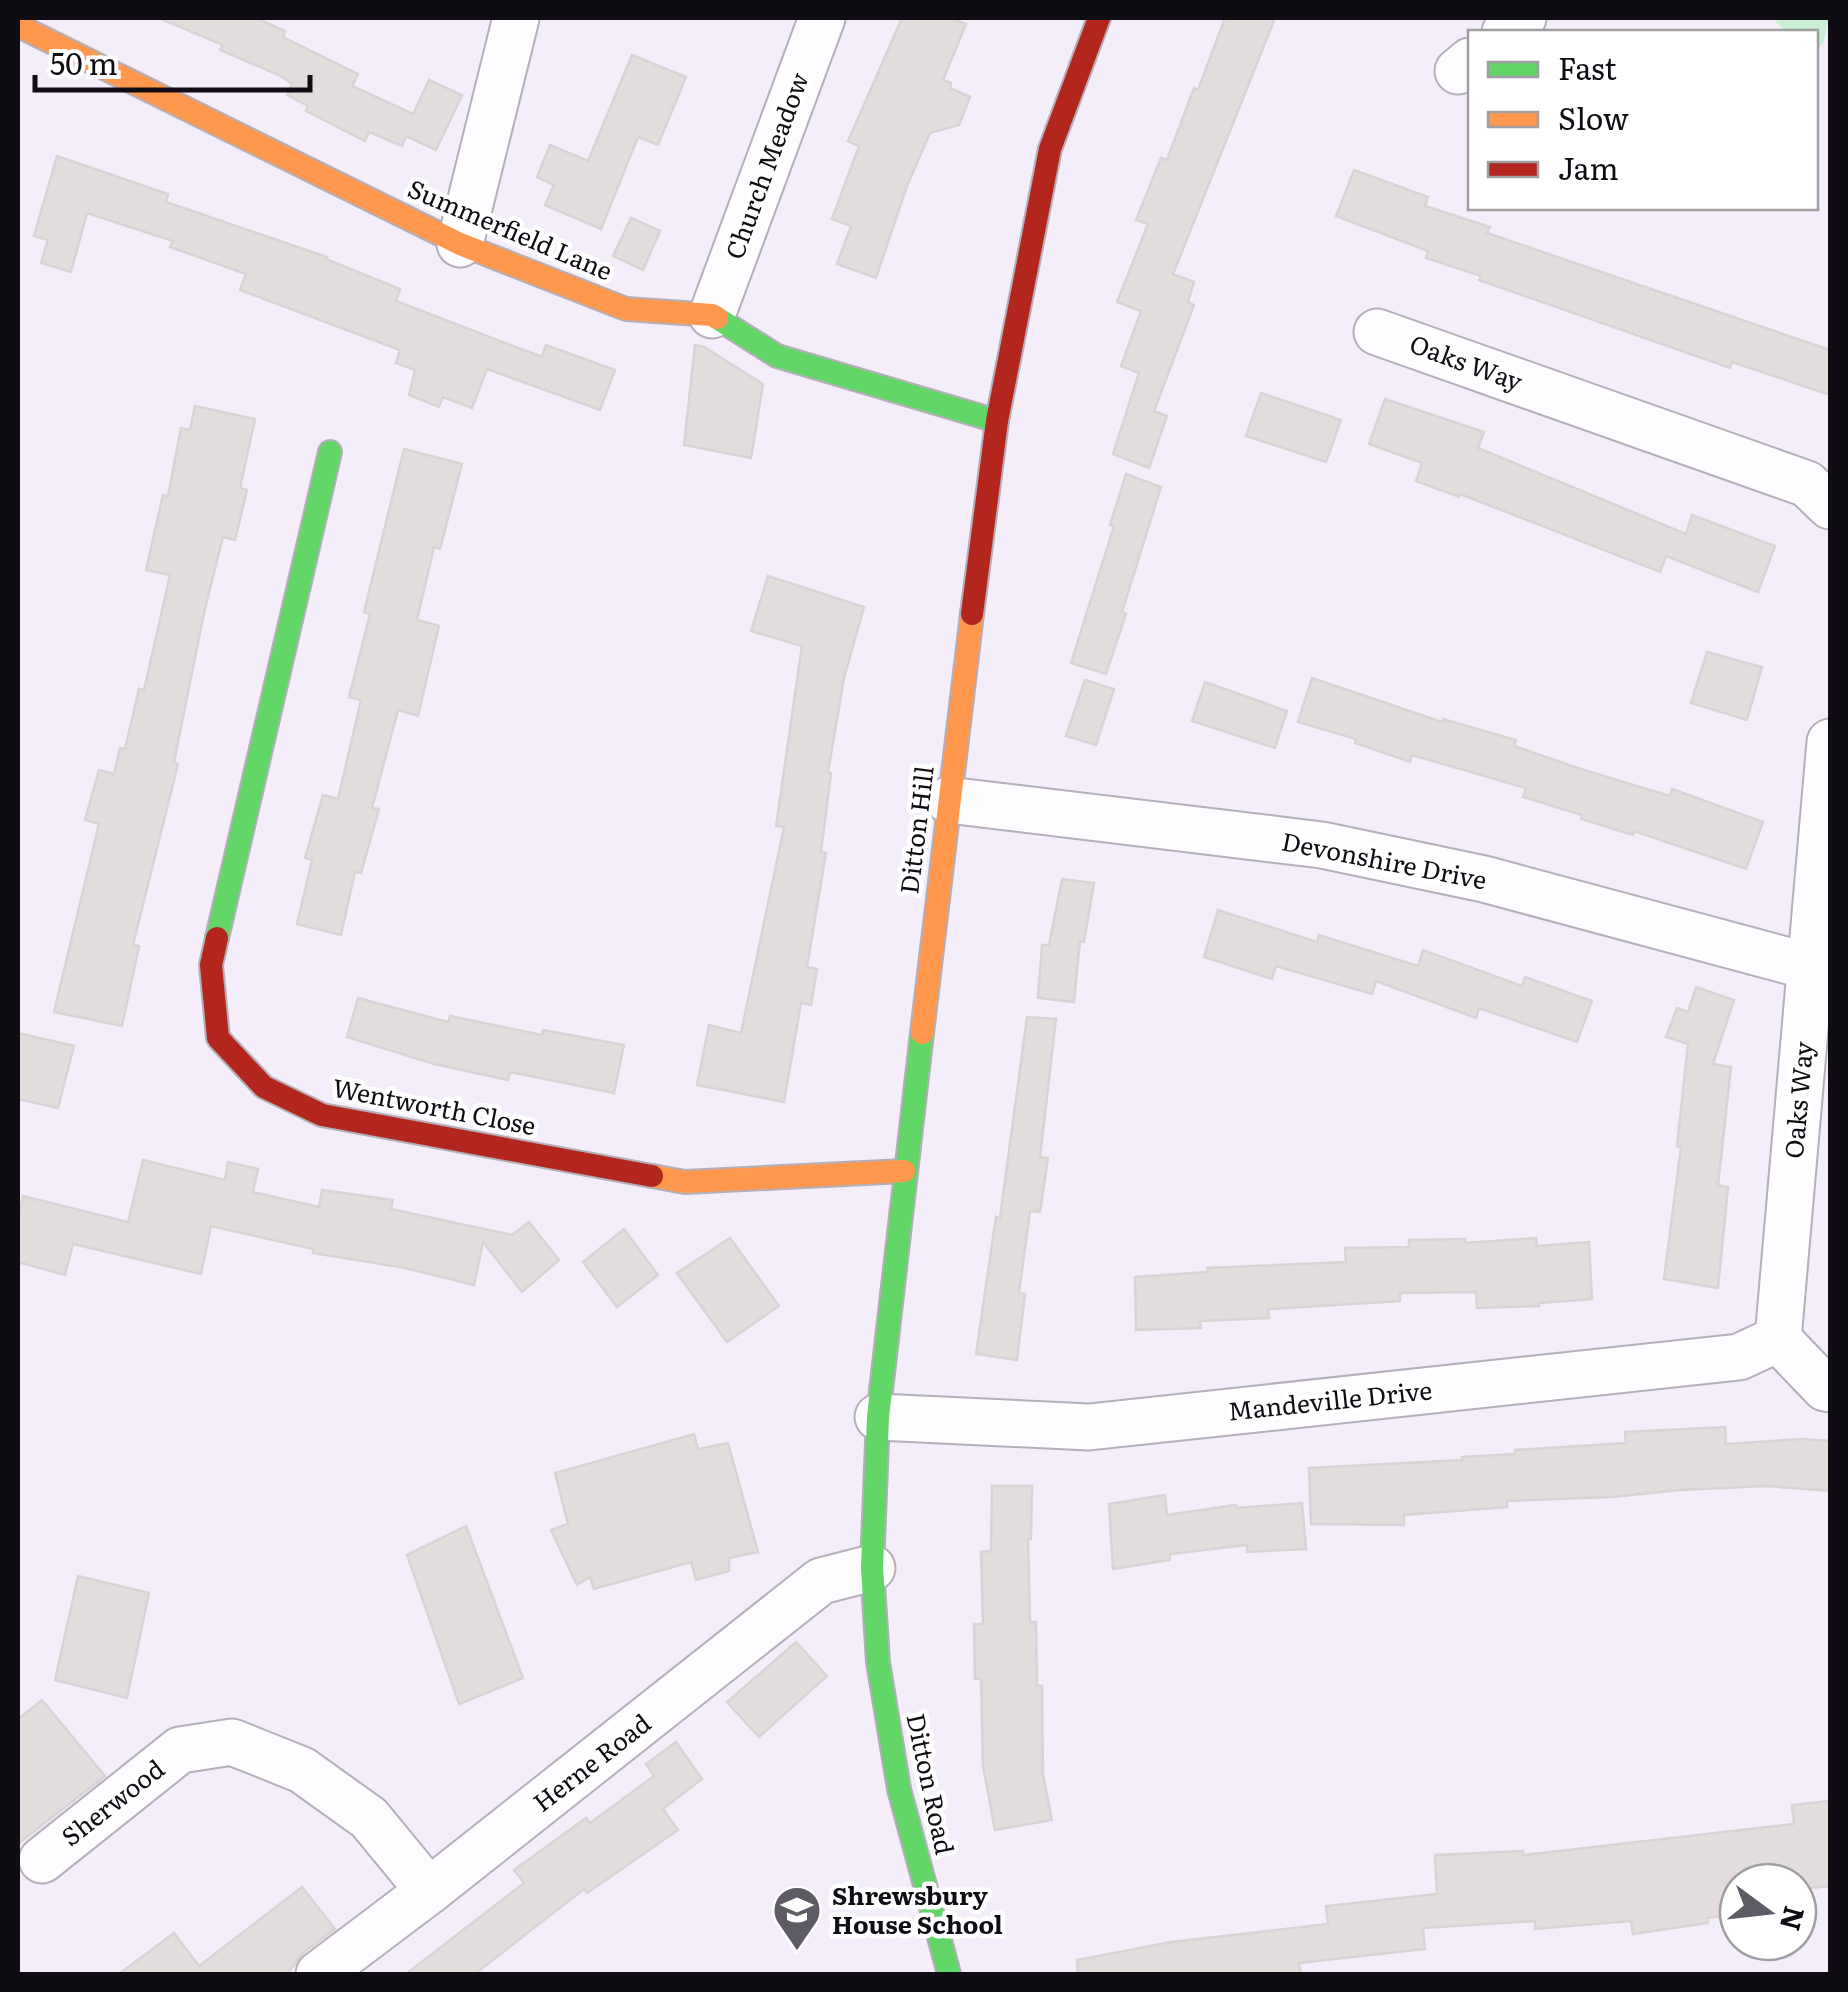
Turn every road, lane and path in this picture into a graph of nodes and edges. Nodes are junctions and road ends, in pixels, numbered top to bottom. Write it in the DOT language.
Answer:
graph roads {
  1 [pos="516,18"];
  2 [pos="822,18"];
  3 [pos="1098,18"];
  4 [pos="22,22"];
  5 [pos="460,244"];
  6 [pos="712,315"];
  7 [pos="1377,332"];
  8 [pos="997,421"];
  9 [pos="330,452"];
  10 [pos="1830,506"];
  11 [pos="1830,742"];
  12 [pos="948,800"];
  13 [pos="1811,966"];
  14 [pos="904,1171"];
  15 [pos="1778,1339"];
  16 [pos="1830,1388"];
  17 [pos="878,1417"];
  18 [pos="872,1568"];
  19 [pos="878,1662"];
  20 [pos="42,1860"];
  21 [pos="430,1891"];
  22 [pos="319,1974"];
  23 [pos="949,1974"];
  1 -- 5 [label="street"];
  2 -- 6 [label="street, Church Meadow"];
  3 -- 8 [label="street, Ditton Hill"];
  4 -- 5 [label="street, Summerfield Lane"];
  5 -- 6 [label="street, Summerfield Lane"];
  6 -- 8 [label="street, Summerfield Lane"];
  7 -- 10 [label="street, Oaks Way"];
  8 -- 12 [label="street, Ditton Hill"];
  9 -- 14 [label="street, Wentworth Close"];
  11 -- 13 [label="street, Oaks Way"];
  12 -- 13 [label="street, Devonshire Drive"];
  12 -- 14 [label="street, Ditton Hill"];
  13 -- 15 [label="street, Oaks Way"];
  14 -- 17 [label="street, Ditton Hill"];
  15 -- 16 [label="street"];
  15 -- 17 [label="street, Mandeville Drive"];
  17 -- 18 [label="street, Ditton Hill"];
  18 -- 19 [label="street, Ditton Hill"];
  18 -- 21 [label="street, Herne Road"];
  19 -- 23 [label="street, Ditton Road"];
  20 -- 21 [label="street, Sherwood"];
  21 -- 22 [label="street, Herne Road"];
}
